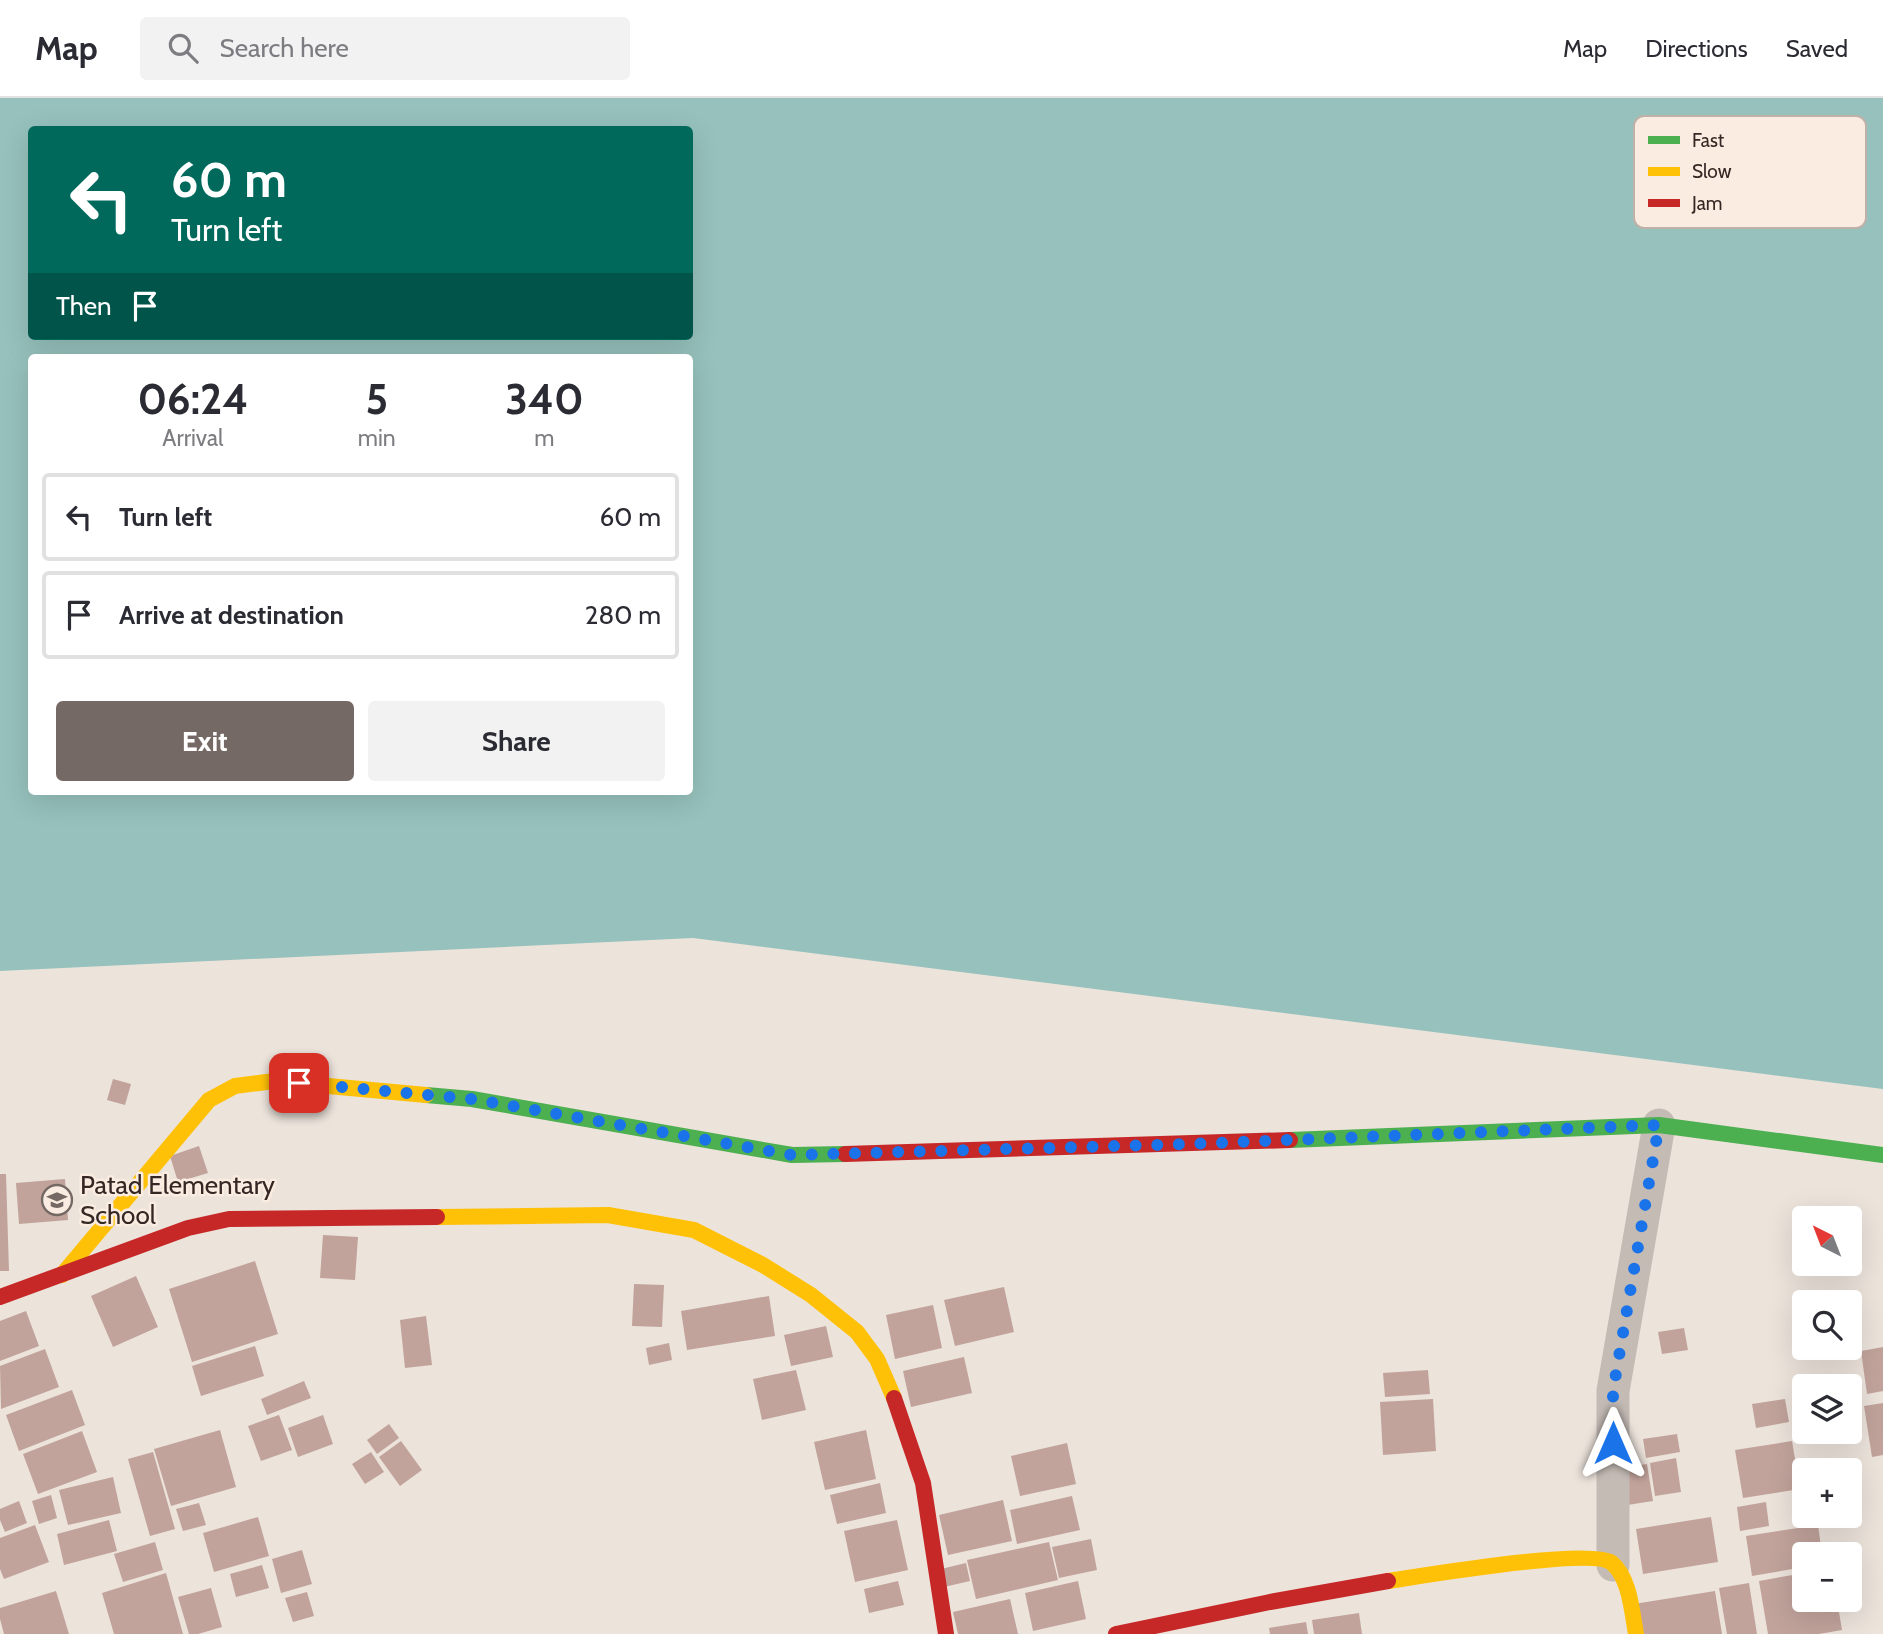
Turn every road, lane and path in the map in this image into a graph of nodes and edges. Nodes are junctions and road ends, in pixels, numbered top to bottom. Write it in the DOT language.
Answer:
graph roads {
  1 [pos="1659,1125"];
  2 [pos="1883,1154"];
  3 [pos="62,1275"];
  4 [pos="0,1297"];
  5 [pos="1613,1565"];
  6 [pos="946,1634"];
  7 [pos="1116,1634"];
  8 [pos="1636,1634"];
  1 -- 2 [label="street"];
  1 -- 3 [label="street"];
  1 -- 5 [label="street"];
  3 -- 4 [label="street"];
  3 -- 6 [label="street"];
  5 -- 7 [label="street"];
  5 -- 8 [label="street"];
}
